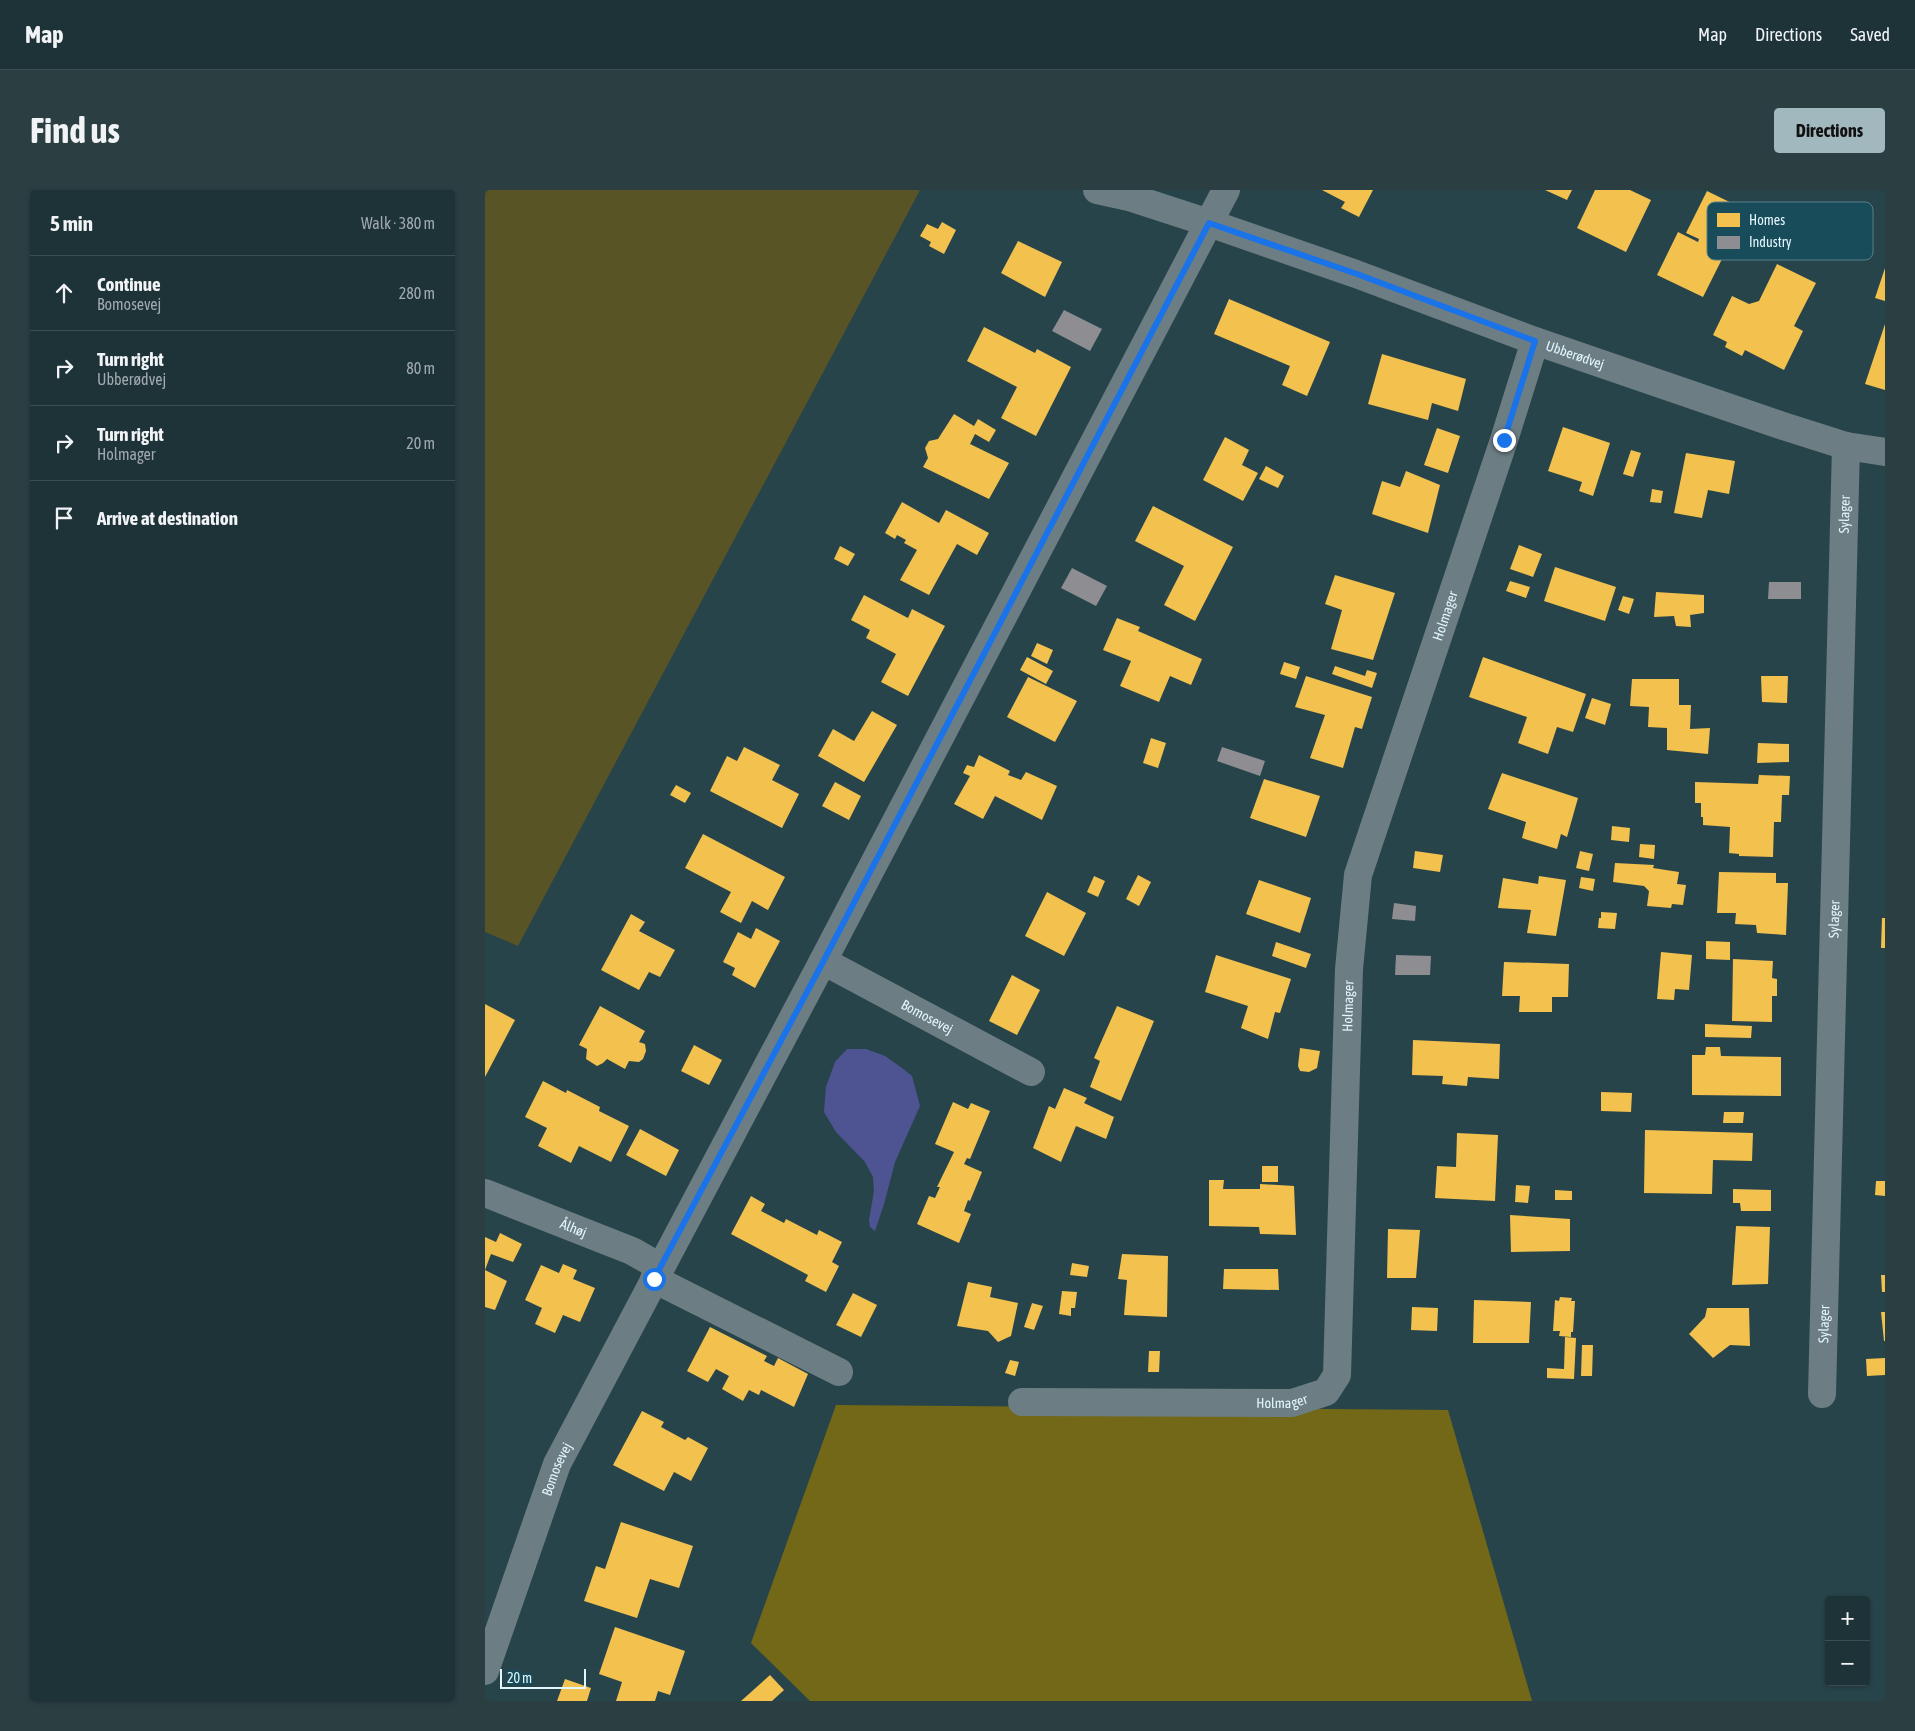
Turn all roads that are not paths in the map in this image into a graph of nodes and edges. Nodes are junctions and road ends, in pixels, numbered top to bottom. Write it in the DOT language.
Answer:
graph roads {
  1 [pos="1097,190"];
  2 [pos="1225,190"];
  3 [pos="1209,223"];
  4 [pos="1535,341"];
  5 [pos="1846,446"];
  6 [pos="1885,452"];
  7 [pos="823,962"];
  8 [pos="1031,1072"];
  9 [pos="485,1193"];
  10 [pos="657,1273"];
  11 [pos="839,1372"];
  12 [pos="1822,1394"];
  13 [pos="1023,1402"];
  14 [pos="485,1671"];
  1 -- 3 [label="street, Ubberødvej"];
  2 -- 3 [label="street, Bomosevej"];
  3 -- 4 [label="street, Ubberødvej"];
  3 -- 7 [label="street, Bomosevej"];
  4 -- 5 [label="street, Ubberødvej"];
  4 -- 13 [label="street, Holmager"];
  5 -- 6 [label="street, Ubberødvej"];
  5 -- 12 [label="street, Sylager"];
  7 -- 8 [label="street, Bomosevej"];
  7 -- 10 [label="street, Bomosevej"];
  9 -- 10 [label="street, Ålhøj"];
  10 -- 11 [label="street"];
  10 -- 14 [label="street, Bomosevej"];
}
